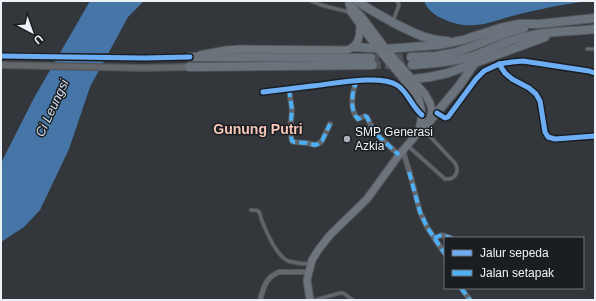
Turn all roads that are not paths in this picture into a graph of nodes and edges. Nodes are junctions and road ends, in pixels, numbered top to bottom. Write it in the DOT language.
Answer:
graph roads {
  1 [pos="312,1"];
  2 [pos="357,1"];
  3 [pos="397,1"];
  4 [pos="348,3"];
  5 [pos="351,12"];
  6 [pos="595,18"];
  7 [pos="392,22"];
  8 [pos="540,24"];
  9 [pos="360,25"];
  10 [pos="595,29"];
  11 [pos="555,33"];
  12 [pos="463,40"];
  13 [pos="354,47"];
  14 [pos="382,49"];
  15 [pos="587,49"];
  16 [pos="595,49"];
  17 [pos="1,56"];
  18 [pos="190,57"];
  19 [pos="474,63"];
  20 [pos="499,64"];
  21 [pos="1,65"];
  22 [pos="188,67"];
  23 [pos="595,73"];
  24 [pos="357,80"];
  25 [pos="408,80"];
  26 [pos="289,89"];
  27 [pos="263,92"];
  28 [pos="437,113"];
  29 [pos="422,115"];
  30 [pos="330,124"];
  31 [pos="426,126"];
  32 [pos="417,134"];
  33 [pos="595,136"];
  34 [pos="403,150"];
  35 [pos="251,210"];
  36 [pos="448,237"];
  37 [pos="434,238"];
  38 [pos="444,253"];
  39 [pos="311,264"];
  40 [pos="309,272"];
  41 [pos="462,289"];
  42 [pos="260,300"];
  43 [pos="310,300"];
  44 [pos="315,300"];
  45 [pos="353,300"];
  46 [pos="470,300"];
  1 -- 5 [label="lane"];
  2 -- 7 [label="highway"];
  3 -- 7 [label="lane"];
  4 -- 5 [label="main road"];
  4 -- 14 [label="main road"];
  5 -- 9 [label="main road"];
  6 -- 8 [label="highway"];
  7 -- 12 [label="highway"];
  8 -- 11 [label="highway"];
  8 -- 12 [label="highway"];
  9 -- 13 [label="main road"];
  9 -- 14 [label="main road"];
  10 -- 11 [label="highway"];
  11 -- 19 [label="highway"];
  12 -- 14 [label="highway"];
  13 -- 14 [label="highway"];
  13 -- 18 [label="main road"];
  14 -- 25 [label="main road"];
  15 -- 16 [label="lane"];
  17 -- 18 [label="street"];
  18 -- 22 [label="highway"];
  19 -- 25 [label="highway"];
  19 -- 28 [label="highway"];
  20 -- 23 [label="street"];
  20 -- 28 [label="street"];
  20 -- 33 [label="street"];
  21 -- 22 [label="street"];
  24 -- 26 [label="street"];
  24 -- 29 [label="street"];
  24 -- 34 [label="street"];
  25 -- 29 [label="main road"];
  25 -- 31 [label="main road"];
  26 -- 27 [label="street"];
  26 -- 30 [label="street"];
  28 -- 31 [label="highway"];
  29 -- 32 [label="main road"];
  31 -- 32 [label="main road"];
  31 -- 34 [label="lane"];
  32 -- 34 [label="main road"];
  34 -- 37 [label="street"];
  34 -- 39 [label="main road"];
  35 -- 39 [label="lane"];
  36 -- 37 [label="street"];
  37 -- 38 [label="street"];
  39 -- 40 [label="main road"];
  40 -- 42 [label="street"];
  40 -- 43 [label="main road"];
  41 -- 46 [label="street"];
  44 -- 45 [label="lane"];
}
